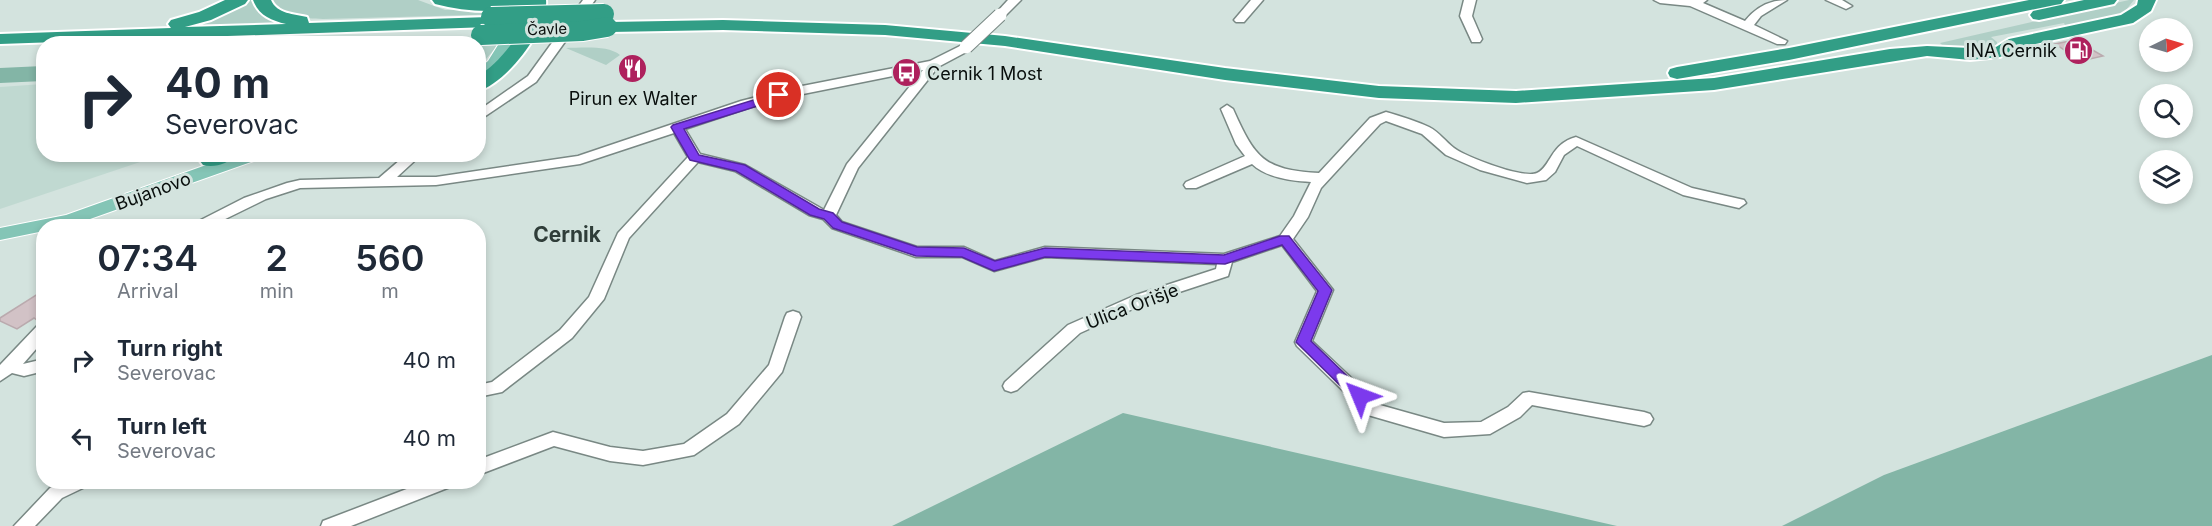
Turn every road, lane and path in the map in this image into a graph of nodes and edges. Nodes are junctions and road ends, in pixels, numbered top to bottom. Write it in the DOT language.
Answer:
graph roads {
  1 [pos="239,0"];
  2 [pos="262,0"];
  3 [pos="441,0"];
  4 [pos="478,0"];
  5 [pos="547,0"];
  6 [pos="589,0"];
  7 [pos="1014,0"];
  8 [pos="1257,0"];
  9 [pos="1470,0"];
  10 [pos="1660,0"];
  11 [pos="1781,0"];
  12 [pos="1832,0"];
  13 [pos="2030,0"];
  14 [pos="2055,0"];
  15 [pos="2108,0"];
  16 [pos="2146,0"];
  17 [pos="1697,1"];
  18 [pos="535,3"];
  19 [pos="1846,6"];
  20 [pos="521,18"];
  21 [pos="609,20"];
  22 [pos="1240,20"];
  23 [pos="489,22"];
  24 [pos="1747,26"];
  25 [pos="0,34"];
  26 [pos="86,36"];
  27 [pos="258,36"];
  28 [pos="353,36"];
  29 [pos="36,38"];
  30 [pos="0,39"];
  31 [pos="1476,39"];
  32 [pos="1781,41"];
  33 [pos="1846,43"];
  34 [pos="36,47"];
  35 [pos="0,50"];
  36 [pos="36,51"];
  37 [pos="500,55"];
  38 [pos="933,64"];
  39 [pos="486,66"];
  40 [pos="486,70"];
  41 [pos="486,81"];
  42 [pos="1663,86"];
  43 [pos="1227,109"];
  44 [pos="486,111"];
  45 [pos="677,127"];
  46 [pos="694,158"];
  47 [pos="1252,158"];
  48 [pos="209,162"];
  49 [pos="234,162"];
  50 [pos="407,162"];
  51 [pos="1323,178"];
  52 [pos="383,183"];
  53 [pos="1191,185"];
  54 [pos="1739,203"];
  55 [pos="828,216"];
  56 [pos="50,219"];
  57 [pos="66,219"];
  58 [pos="216,219"];
  59 [pos="36,223"];
  60 [pos="36,226"];
  61 [pos="7,232"];
  62 [pos="1285,239"];
  63 [pos="1225,259"];
  64 [pos="793,317"];
  65 [pos="36,338"];
  66 [pos="36,367"];
  67 [pos="5,371"];
  68 [pos="1011,386"];
  69 [pos="486,390"];
  70 [pos="1644,419"];
  71 [pos="486,465"];
  72 [pos="64,489"];
  73 [pos="426,489"];
  74 [pos="22,526"];
  75 [pos="330,526"];
  1 -- 25 [label="highway"];
  2 -- 23 [label="highway"];
  3 -- 4 [label="highway"];
  3 -- 23 [label="highway"];
  5 -- 18 [label="main road"];
  6 -- 44 [label="street"];
  7 -- 38 [label="street, bridge"];
  8 -- 22 [label="street"];
  9 -- 31 [label="street"];
  10 -- 17 [label="street"];
  11 -- 24 [label="street"];
  12 -- 19 [label="street"];
  13 -- 33 [label="highway"];
  14 -- 33 [label="highway"];
  15 -- 42 [label="highway"];
  16 -- 42 [label="highway"];
  17 -- 24 [label="street"];
  18 -- 20 [label="main road"];
  18 -- 23 [label="highway"];
  18 -- 41 [label="highway"];
  20 -- 23 [label="highway"];
  20 -- 37 [label="main road"];
  21 -- 23 [label="highway, bridge"];
  21 -- 33 [label="highway"];
  21 -- 42 [label="highway"];
  23 -- 26 [label="highway"];
  23 -- 27 [label="highway"];
  23 -- 28 [label="highway"];
  24 -- 32 [label="street"];
  29 -- 30 [label="highway"];
  34 -- 35 [label="highway"];
  35 -- 36 [label="highway"];
  37 -- 39 [label="highway"];
  37 -- 40 [label="main road"];
  38 -- 45 [label="street"];
  38 -- 55 [label="street"];
  43 -- 47 [label="street"];
  45 -- 46 [label="street"];
  45 -- 52 [label="street"];
  46 -- 55 [label="street"];
  46 -- 69 [label="street"];
  47 -- 51 [label="street"];
  47 -- 53 [label="street"];
  48 -- 56 [label="main road, Bujanovo"];
  49 -- 57 [label="main road, Bujanovo"];
  50 -- 52 [label="street"];
  51 -- 54 [label="street"];
  51 -- 62 [label="street"];
  52 -- 58 [label="street"];
  55 -- 63 [label="street"];
  59 -- 61 [label="main road, Bujanovo"];
  60 -- 61 [label="main road, Bujanovo"];
  62 -- 63 [label="street"];
  62 -- 70 [label="street"];
  63 -- 68 [label="street, Ulica Orišje"];
  64 -- 71 [label="street"];
  65 -- 67 [label="street"];
  66 -- 67 [label="street"];
  72 -- 74 [label="street"];
  73 -- 75 [label="street"];
}
